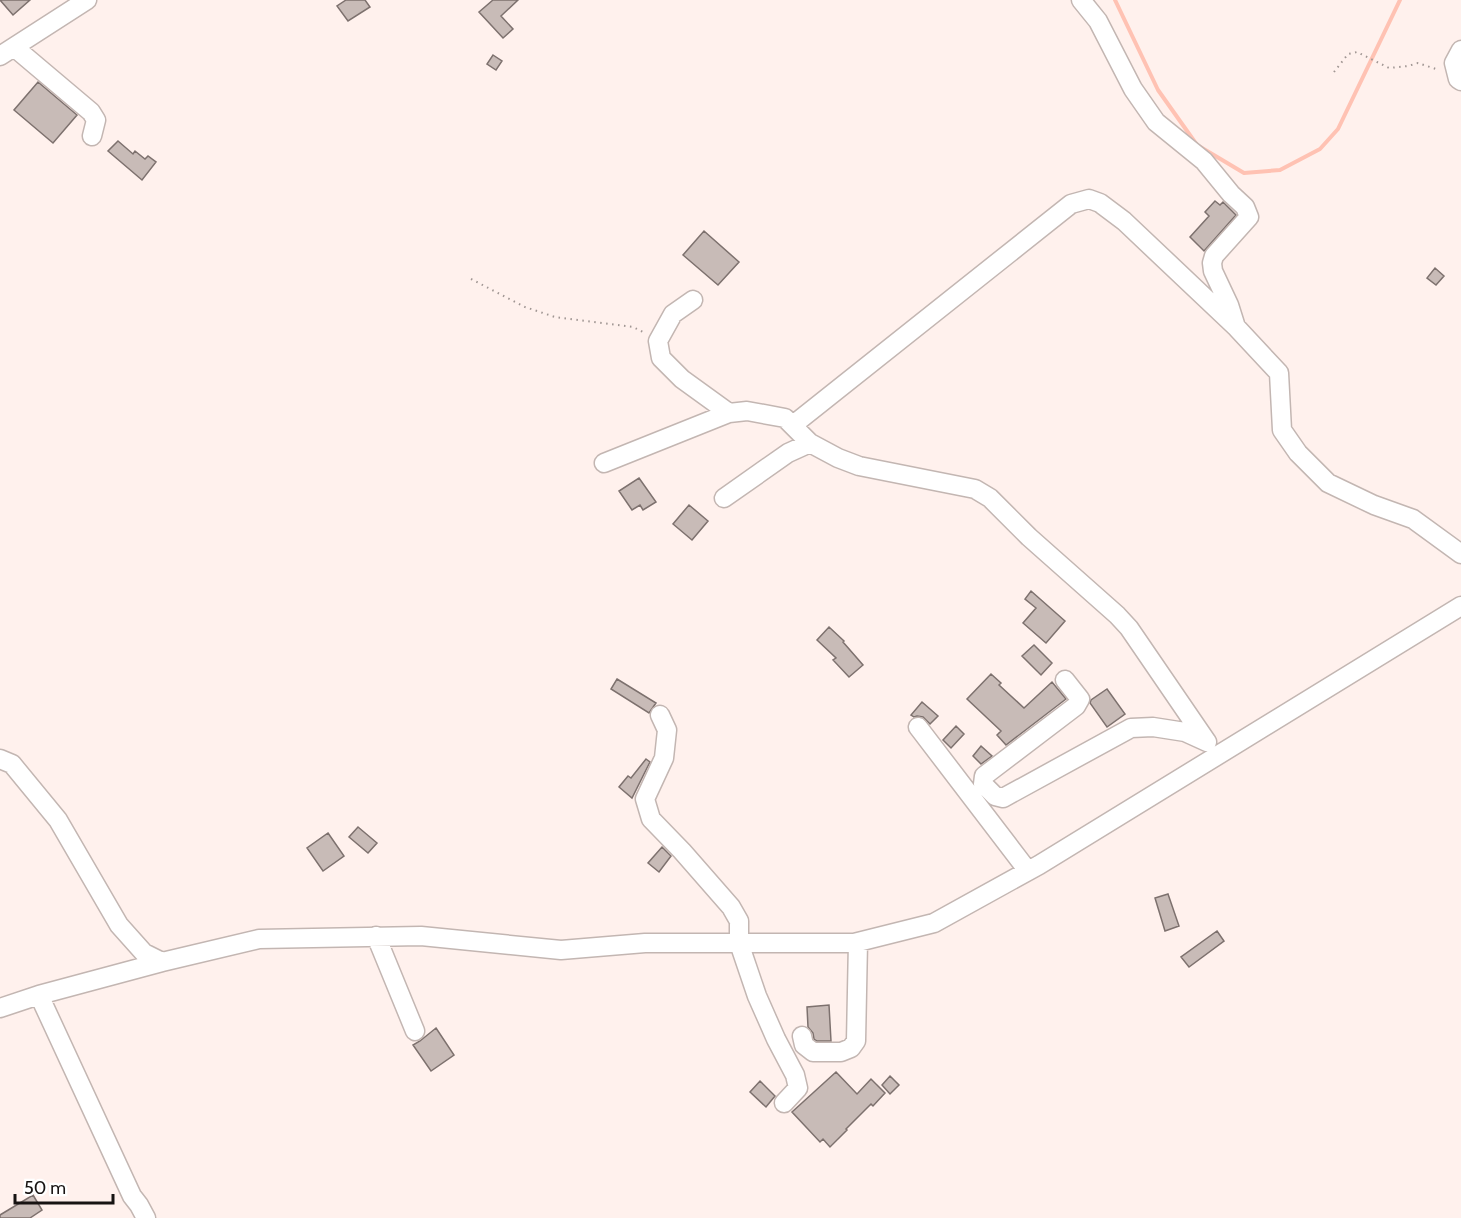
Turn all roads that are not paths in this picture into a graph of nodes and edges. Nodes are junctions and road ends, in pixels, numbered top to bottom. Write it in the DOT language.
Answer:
graph roads {
  1 [pos="87,0"];
  2 [pos="1081,0"];
  3 [pos="1461,50"];
  4 [pos="7,51"];
  5 [pos="1459,80"];
  6 [pos="92,136"];
  7 [pos="693,300"];
  8 [pos="1237,328"];
  9 [pos="729,413"];
  10 [pos="793,425"];
  11 [pos="810,442"];
  12 [pos="604,463"];
  13 [pos="724,498"];
  14 [pos="1461,554"];
  15 [pos="1461,606"];
  16 [pos="1065,680"];
  17 [pos="660,715"];
  18 [pos="918,727"];
  19 [pos="1207,742"];
  20 [pos="1221,754"];
  21 [pos="0,759"];
  22 [pos="1028,871"];
  23 [pos="376,936"];
  24 [pos="858,942"];
  25 [pos="740,943"];
  26 [pos="162,962"];
  27 [pos="39,995"];
  28 [pos="0,1008"];
  29 [pos="415,1031"];
  30 [pos="802,1036"];
  31 [pos="784,1103"];
  32 [pos="146,1218"];
  1 -- 4 [label="street"];
  2 -- 8 [label="street"];
  3 -- 5 [label="street"];
  4 -- 6 [label="street"];
  7 -- 9 [label="street"];
  8 -- 10 [label="street"];
  8 -- 14 [label="street"];
  9 -- 10 [label="street"];
  9 -- 12 [label="street"];
  10 -- 11 [label="street"];
  11 -- 13 [label="street"];
  11 -- 19 [label="street"];
  15 -- 20 [label="street"];
  16 -- 19 [label="street"];
  17 -- 25 [label="street"];
  18 -- 22 [label="street"];
  19 -- 20 [label="street"];
  20 -- 22 [label="street"];
  21 -- 26 [label="street"];
  22 -- 24 [label="street"];
  23 -- 25 [label="street"];
  23 -- 26 [label="street"];
  23 -- 29 [label="street"];
  24 -- 25 [label="street"];
  24 -- 30 [label="street"];
  25 -- 31 [label="street"];
  26 -- 27 [label="street"];
  27 -- 28 [label="street"];
  27 -- 32 [label="street"];
}
